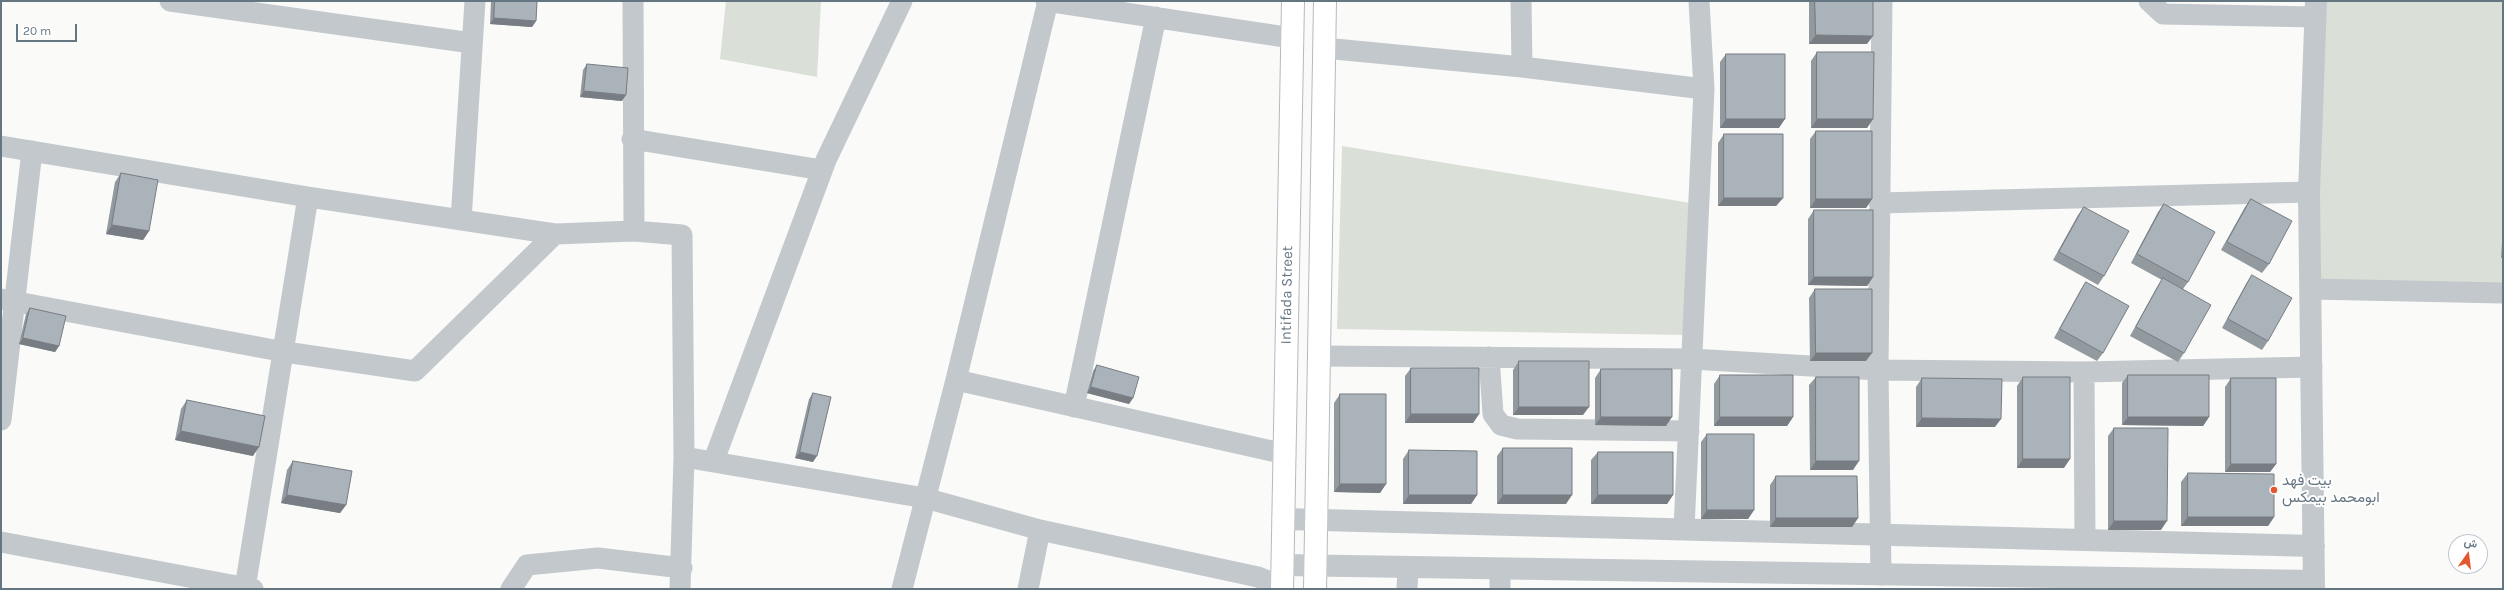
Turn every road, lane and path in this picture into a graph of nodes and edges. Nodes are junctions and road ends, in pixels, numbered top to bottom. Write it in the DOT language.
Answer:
graph roads {
  1 [pos="170,1"];
  2 [pos="475,1"];
  3 [pos="633,1"];
  4 [pos="902,1"];
  5 [pos="1047,1"];
  6 [pos="1293,1"];
  7 [pos="1325,1"];
  8 [pos="1521,1"];
  9 [pos="1699,1"];
  10 [pos="1882,1"];
  11 [pos="2149,1"];
  12 [pos="2315,9"];
  13 [pos="1156,17"];
  14 [pos="1292,38"];
  15 [pos="472,43"];
  16 [pos="1324,48"];
  17 [pos="1522,67"];
  18 [pos="1704,89"];
  19 [pos="632,139"];
  20 [pos="1,146"];
  21 [pos="32,151"];
  22 [pos="822,170"];
  23 [pos="2309,192"];
  24 [pos="308,197"];
  25 [pos="1879,203"];
  26 [pos="461,220"];
  27 [pos="634,231"];
  28 [pos="555,234"];
  29 [pos="2312,289"];
  30 [pos="2503,293"];
  31 [pos="8,300"];
  32 [pos="285,352"];
  33 [pos="1319,356"];
  34 [pos="1489,357"];
  35 [pos="1692,358"];
  36 [pos="2312,367"];
  37 [pos="1878,370"];
  38 [pos="2084,372"];
  39 [pos="956,380"];
  40 [pos="1074,406"];
  41 [pos="1,420"];
  42 [pos="1688,431"];
  43 [pos="1284,454"];
  44 [pos="684,457"];
  45 [pos="714,460"];
  46 [pos="925,498"];
  47 [pos="1283,520"];
  48 [pos="1316,520"];
  49 [pos="1684,529"];
  50 [pos="1040,530"];
  51 [pos="1879,534"];
  52 [pos="2085,540"];
  53 [pos="1,542"];
  54 [pos="2314,546"];
  55 [pos="1283,565"];
  56 [pos="1315,566"];
  57 [pos="682,568"];
  58 [pos="1408,568"];
  59 [pos="1881,575"];
  60 [pos="1500,579"];
  61 [pos="1258,583"];
  62 [pos="205,585"];
  63 [pos="2314,585"];
  64 [pos="249,588"];
  65 [pos="1282,588"];
  66 [pos="511,589"];
  67 [pos="680,589"];
  68 [pos="902,589"];
  69 [pos="1028,589"];
  70 [pos="1315,589"];
  71 [pos="1407,589"];
  1 -- 15 [label="street"];
  2 -- 15 [label="street"];
  3 -- 19 [label="street"];
  4 -- 22 [label="street"];
  5 -- 13 [label="street"];
  5 -- 39 [label="street"];
  6 -- 14 [label="main road, Intifada Street"];
  7 -- 16 [label="main road"];
  8 -- 17 [label="street"];
  9 -- 18 [label="street"];
  10 -- 25 [label="street"];
  11 -- 12 [label="street"];
  12 -- 23 [label="street"];
  13 -- 14 [label="street"];
  13 -- 40 [label="street"];
  14 -- 43 [label="main road, Intifada Street"];
  15 -- 26 [label="street"];
  16 -- 17 [label="street"];
  16 -- 33 [label="main road"];
  17 -- 18 [label="street"];
  18 -- 35 [label="street"];
  19 -- 22 [label="street"];
  19 -- 27 [label="street"];
  20 -- 21 [label="street"];
  21 -- 24 [label="street"];
  21 -- 31 [label="street"];
  22 -- 45 [label="street"];
  23 -- 25 [label="street"];
  23 -- 29 [label="street"];
  24 -- 26 [label="street"];
  24 -- 32 [label="street"];
  25 -- 37 [label="street"];
  26 -- 28 [label="street"];
  27 -- 28 [label="street"];
  27 -- 44 [label="street"];
  28 -- 32 [label="street"];
  29 -- 30 [label="street"];
  29 -- 36 [label="street"];
  31 -- 32 [label="street"];
  31 -- 41 [label="street"];
  32 -- 64 [label="street"];
  33 -- 34 [label="street"];
  33 -- 48 [label="main road"];
  34 -- 35 [label="street"];
  34 -- 42 [label="street"];
  35 -- 37 [label="street"];
  35 -- 42 [label="street"];
  36 -- 38 [label="street"];
  36 -- 54 [label="street"];
  37 -- 38 [label="street"];
  37 -- 51 [label="street"];
  38 -- 52 [label="street"];
  39 -- 40 [label="street"];
  39 -- 46 [label="street"];
  40 -- 43 [label="street"];
  42 -- 49 [label="street"];
  43 -- 47 [label="main road, Intifada Street"];
  44 -- 45 [label="street"];
  44 -- 57 [label="street"];
  45 -- 46 [label="street"];
  46 -- 50 [label="street"];
  46 -- 68 [label="street"];
  47 -- 48 [label="street"];
  47 -- 55 [label="main road, Intifada Street"];
  48 -- 49 [label="street"];
  48 -- 56 [label="main road"];
  49 -- 51 [label="street"];
  50 -- 61 [label="street"];
  50 -- 69 [label="street"];
  51 -- 52 [label="street"];
  51 -- 59 [label="street"];
  52 -- 54 [label="street"];
  53 -- 62 [label="street"];
  54 -- 63 [label="street"];
  55 -- 56 [label="street"];
  55 -- 65 [label="main road, Intifada Street"];
  56 -- 58 [label="street"];
  56 -- 70 [label="main road"];
  57 -- 66 [label="street"];
  57 -- 67 [label="street"];
  58 -- 60 [label="street"];
  58 -- 71 [label="street"];
  59 -- 60 [label="street"];
  59 -- 63 [label="street"];
  61 -- 65 [label="street"];
  62 -- 64 [label="street"];
}
